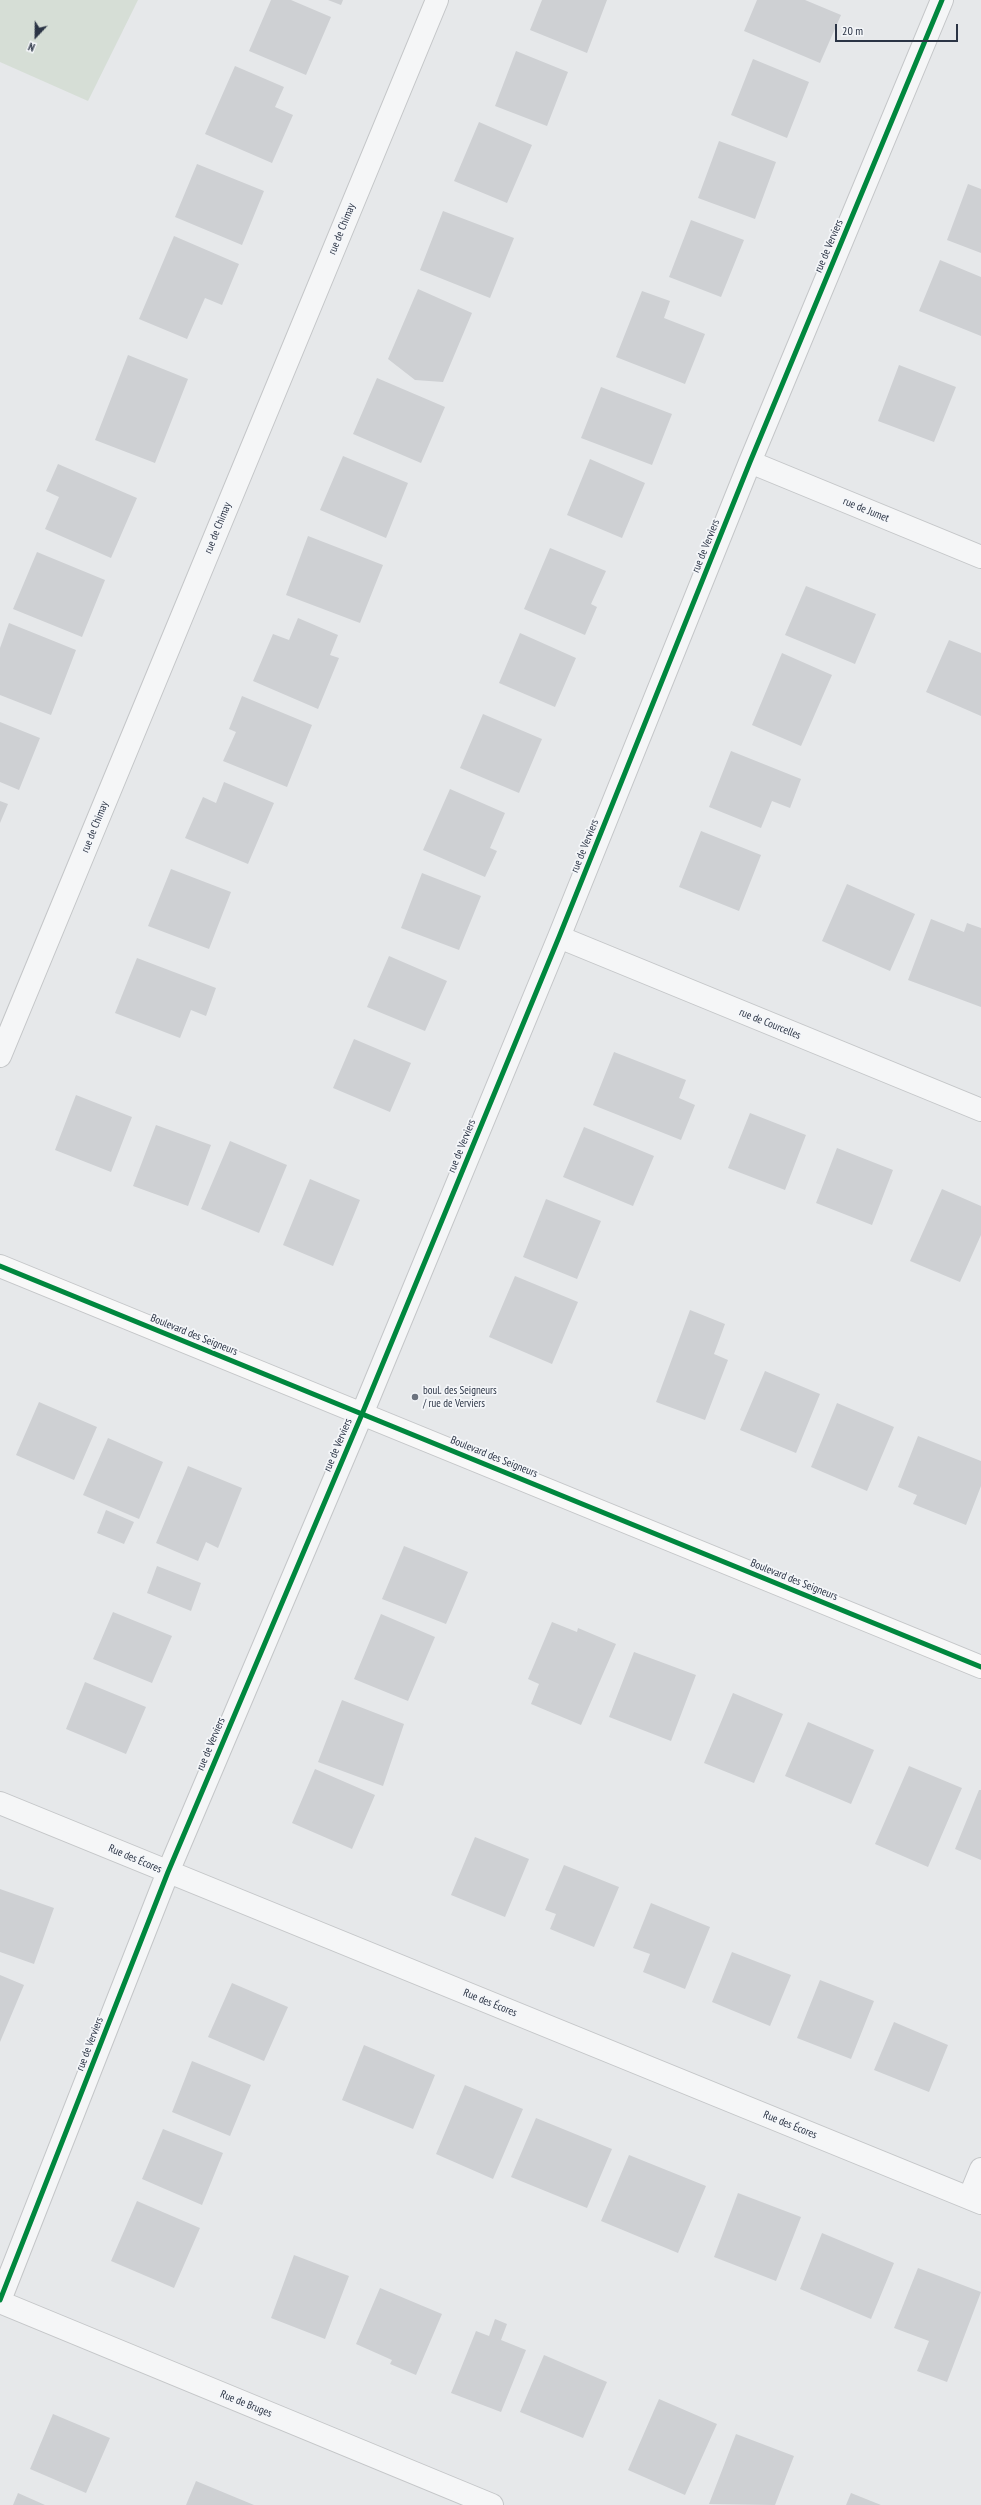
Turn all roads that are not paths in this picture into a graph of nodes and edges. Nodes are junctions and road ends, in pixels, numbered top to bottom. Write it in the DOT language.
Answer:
graph roads {
  1 [pos="437,0"];
  2 [pos="942,0"];
  3 [pos="750,462"];
  4 [pos="981,557"];
  5 [pos="559,937"];
  6 [pos="0,1056"];
  7 [pos="981,1110"];
  8 [pos="0,1266"];
  9 [pos="362,1414"];
  10 [pos="981,1667"];
  11 [pos="0,1803"];
  12 [pos="168,1872"];
  13 [pos="981,2169"];
  14 [pos="975,2200"];
  15 [pos="0,2301"];
  16 [pos="492,2505"];
  1 -- 6 [label="street, rue de Chimay"];
  2 -- 3 [label="street, rue de Verviers"];
  3 -- 4 [label="street, rue de Jumet"];
  3 -- 5 [label="street, rue de Verviers"];
  5 -- 7 [label="street, rue de Courcelles"];
  5 -- 9 [label="street, rue de Verviers"];
  8 -- 9 [label="street, Boulevard des Seigneurs"];
  9 -- 10 [label="street, Boulevard des Seigneurs"];
  9 -- 12 [label="street, rue de Verviers"];
  11 -- 12 [label="street, Rue des Écores"];
  12 -- 14 [label="street, Rue des Écores"];
  12 -- 15 [label="street, rue de Verviers"];
  13 -- 14 [label="street"];
  15 -- 16 [label="street, Rue de Bruges"];
}
